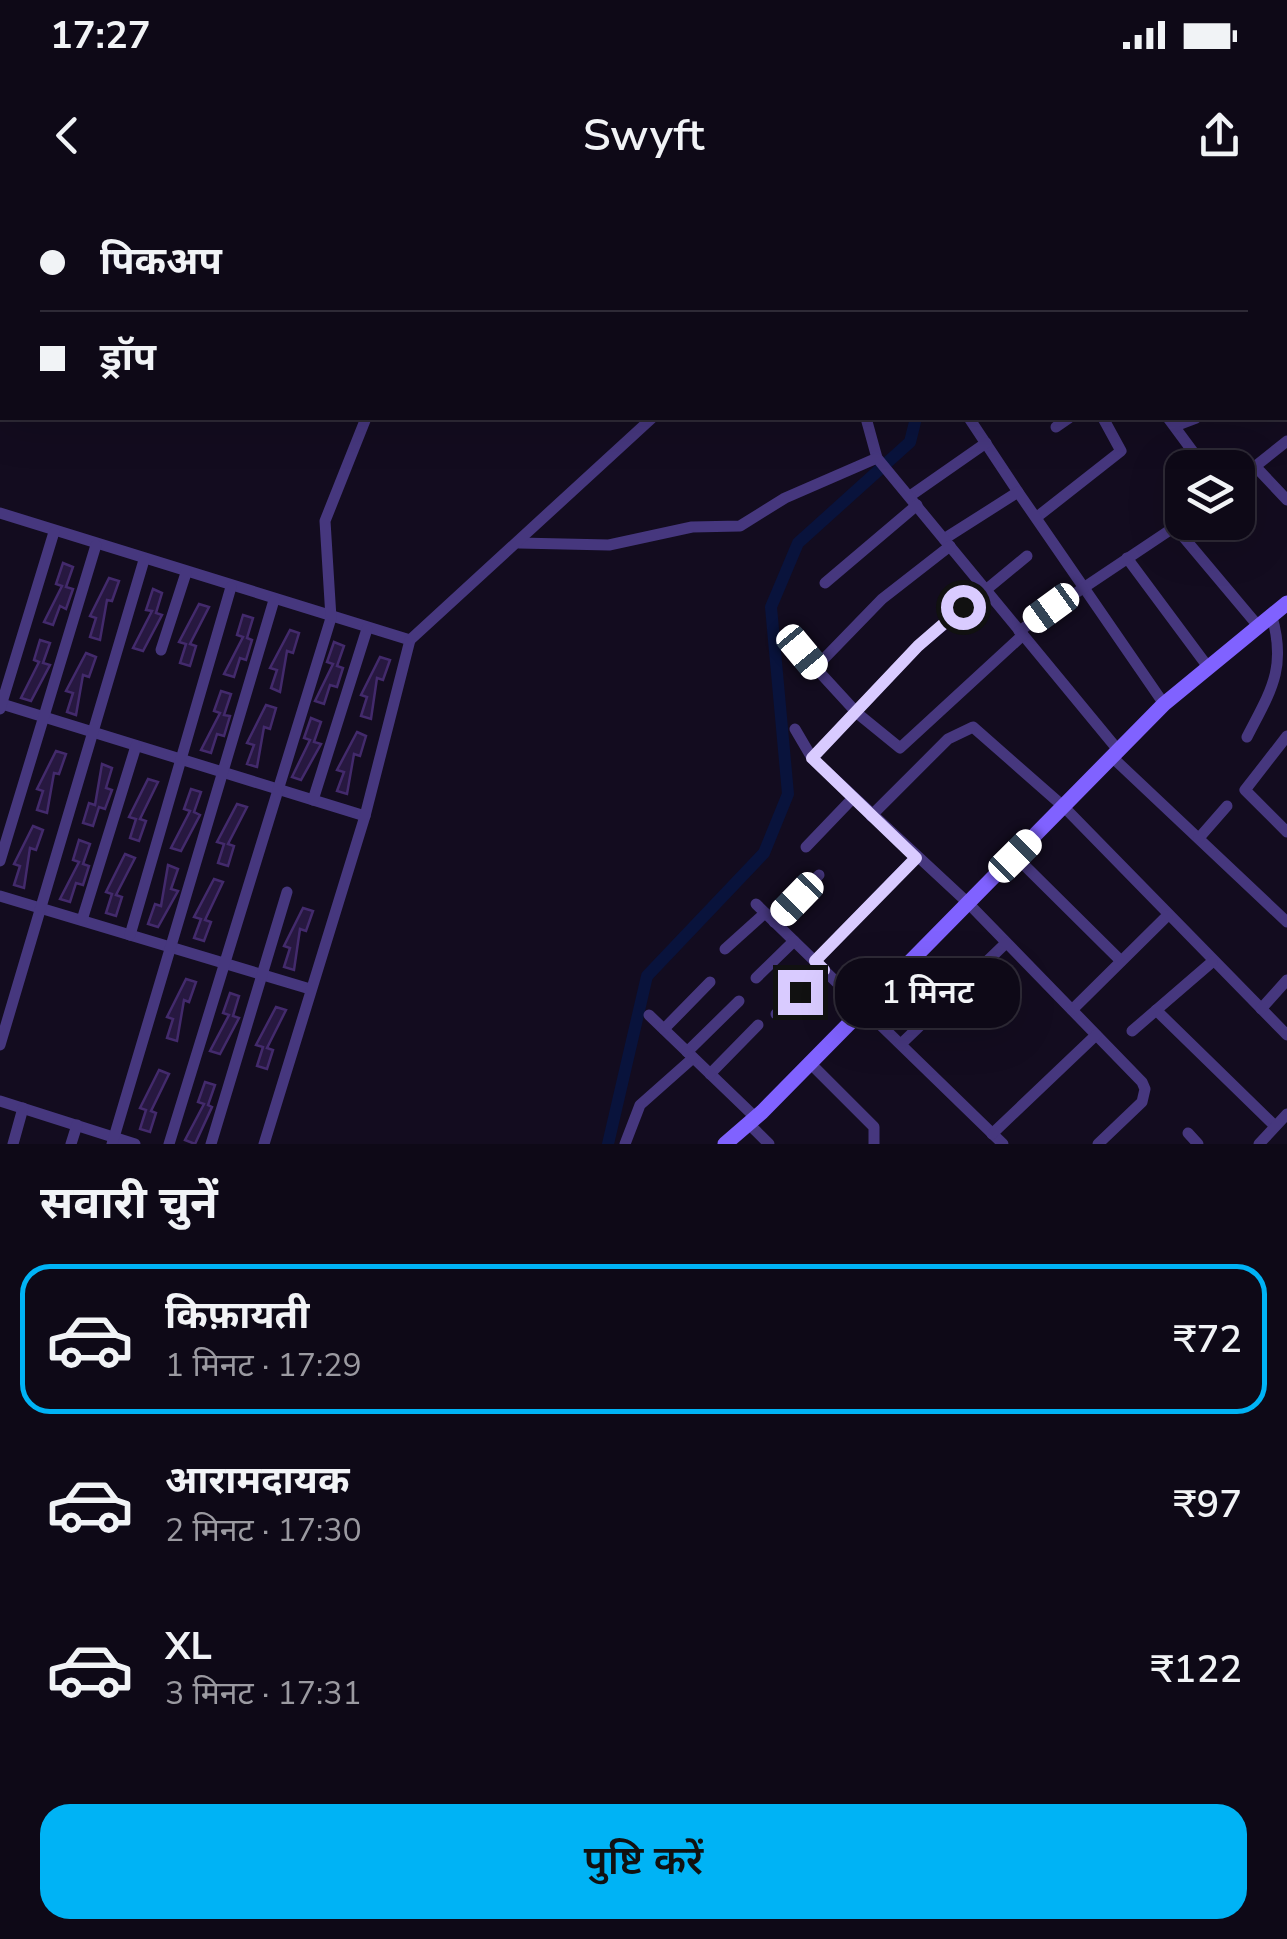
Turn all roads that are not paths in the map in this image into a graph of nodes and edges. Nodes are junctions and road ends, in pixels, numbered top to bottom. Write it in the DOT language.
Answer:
graph roads {
  1 [pos="363,420"];
  2 [pos="650,420"];
  3 [pos="867,420"];
  4 [pos="970,420"];
  5 [pos="1066,420"];
  6 [pos="1104,420"];
  7 [pos="1171,422"];
  8 [pos="1056,427"];
  9 [pos="1287,441"];
  10 [pos="986,443"];
  11 [pos="1191,450"];
  12 [pos="879,460"];
  13 [pos="1255,466"];
  14 [pos="1018,492"];
  15 [pos="1287,500"];
  16 [pos="913,501"];
  17 [pos="0,513"];
  18 [pos="1037,517"];
  19 [pos="54,532"];
  20 [pos="1165,533"];
  21 [pos="1193,540"];
  22 [pos="947,542"];
  23 [pos="519,543"];
  24 [pos="96,545"];
  25 [pos="1027,556"];
  26 [pos="1128,558"];
  27 [pos="144,560"];
  28 [pos="186,573"];
  29 [pos="825,584"];
  30 [pos="1083,585"];
  31 [pos="231,587"];
  32 [pos="985,589"];
  33 [pos="274,600"];
  34 [pos="1286,605"];
  35 [pos="330,618"];
  36 [pos="1265,622"];
  37 [pos="368,629"];
  38 [pos="1021,633"];
  39 [pos="410,640"];
  40 [pos="160,650"];
  41 [pos="802,652"];
  42 [pos="1208,667"];
  43 [pos="815,668"];
  44 [pos="1164,704"];
  45 [pos="1,707"];
  46 [pos="857,713"];
  47 [pos="44,717"];
  48 [pos="795,730"];
  49 [pos="94,733"];
  50 [pos="1287,736"];
  51 [pos="1248,737"];
  52 [pos="136,746"];
  53 [pos="1115,753"];
  54 [pos="812,758"];
  55 [pos="179,759"];
  56 [pos="222,772"];
  57 [pos="278,789"];
  58 [pos="853,798"];
  59 [pos="313,800"];
  60 [pos="1227,806"];
  61 [pos="1064,807"];
  62 [pos="365,816"];
  63 [pos="871,816"];
  64 [pos="1286,830"];
  65 [pos="1198,838"];
  66 [pos="806,847"];
  67 [pos="1015,856"];
  68 [pos="916,858"];
  69 [pos="0,860"];
  70 [pos="819,876"];
  71 [pos="287,892"];
  72 [pos="0,896"];
  73 [pos="968,903"];
  74 [pos="40,908"];
  75 [pos="765,913"];
  76 [pos="1167,916"];
  77 [pos="82,920"];
  78 [pos="1287,922"];
  79 [pos="130,935"];
  80 [pos="794,941"];
  81 [pos="1006,943"];
  82 [pos="170,947"];
  83 [pos="725,949"];
  84 [pos="1122,960"];
  85 [pos="1212,962"];
  86 [pos="224,964"];
  87 [pos="819,965"];
  88 [pos="262,975"];
  89 [pos="756,978"];
  90 [pos="1287,980"];
  91 [pos="710,982"];
  92 [pos="310,989"];
  93 [pos="739,1002"];
  94 [pos="863,1006"];
  95 [pos="1072,1010"];
  96 [pos="1156,1010"];
  97 [pos="1261,1010"];
  98 [pos="776,1014"];
  99 [pos="650,1015"];
  100 [pos="758,1025"];
  101 [pos="664,1029"];
  102 [pos="1132,1031"];
  103 [pos="1096,1035"];
  104 [pos="1287,1035"];
  105 [pos="0,1044"];
  106 [pos="901,1044"];
  107 [pos="690,1055"];
  108 [pos="809,1062"];
  109 [pos="710,1074"];
  110 [pos="0,1101"];
  111 [pos="23,1108"];
  112 [pos="1287,1114"];
  113 [pos="752,1121"];
  114 [pos="77,1124"];
  115 [pos="1275,1126"];
  116 [pos="1188,1133"];
  117 [pos="992,1134"];
  118 [pos="113,1141"];
  119 [pos="13,1144"];
  120 [pos="71,1144"];
  121 [pos="135,1144"];
  122 [pos="168,1144"];
  123 [pos="211,1144"];
  124 [pos="264,1144"];
  125 [pos="625,1144"];
  126 [pos="725,1144"];
  127 [pos="768,1144"];
  128 [pos="874,1144"];
  129 [pos="1003,1144"];
  130 [pos="1098,1144"];
  131 [pos="1198,1144"];
  132 [pos="1258,1144"];
  1 -- 35 [label="street"];
  2 -- 23 [label="street"];
  3 -- 12 [label="street"];
  4 -- 10 [label="street"];
  5 -- 8 [label="street"];
  6 -- 18 [label="street"];
  7 -- 11 [label="street"];
  9 -- 13 [label="street"];
  10 -- 14 [label="street"];
  10 -- 16 [label="street"];
  12 -- 16 [label="street"];
  12 -- 23 [label="street"];
  13 -- 15 [label="street"];
  14 -- 18 [label="street"];
  14 -- 22 [label="street"];
  16 -- 22 [label="street"];
  16 -- 29 [label="street"];
  17 -- 19 [label="street"];
  18 -- 30 [label="street"];
  19 -- 24 [label="street"];
  19 -- 45 [label="street"];
  20 -- 26 [label="street"];
  21 -- 36 [label="street"];
  22 -- 32 [label="street"];
  22 -- 43 [label="street"];
  23 -- 39 [label="street"];
  24 -- 27 [label="street"];
  24 -- 47 [label="street"];
  25 -- 32 [label="street"];
  26 -- 30 [label="street"];
  26 -- 42 [label="street"];
  27 -- 28 [label="street"];
  27 -- 49 [label="street"];
  28 -- 31 [label="street"];
  28 -- 40 [label="street"];
  30 -- 38 [label="street"];
  30 -- 44 [label="street"];
  31 -- 33 [label="street"];
  31 -- 55 [label="street"];
  32 -- 38 [label="street"];
  32 -- 46 [label="street"];
  33 -- 35 [label="street"];
  33 -- 56 [label="street"];
  34 -- 36 [label="street"];
  35 -- 37 [label="street"];
  35 -- 57 [label="street"];
  36 -- 42 [label="street"];
  36 -- 51 [label="street"];
  37 -- 39 [label="street"];
  37 -- 59 [label="street"];
  38 -- 46 [label="street"];
  38 -- 53 [label="street"];
  39 -- 62 [label="street"];
  41 -- 43 [label="street"];
  42 -- 44 [label="street"];
  43 -- 46 [label="street"];
  44 -- 53 [label="street"];
  45 -- 47 [label="street"];
  46 -- 54 [label="street"];
  47 -- 49 [label="street"];
  47 -- 69 [label="street"];
  48 -- 54 [label="street"];
  49 -- 52 [label="street"];
  49 -- 74 [label="street"];
  50 -- 64 [label="street"];
  52 -- 55 [label="street"];
  52 -- 77 [label="street"];
  53 -- 61 [label="street"];
  53 -- 65 [label="street"];
  54 -- 58 [label="street"];
  55 -- 56 [label="street"];
  55 -- 79 [label="street"];
  56 -- 57 [label="street"];
  56 -- 82 [label="street"];
  57 -- 59 [label="street"];
  57 -- 86 [label="street"];
  58 -- 63 [label="street"];
  58 -- 66 [label="street"];
  59 -- 62 [label="street"];
  60 -- 65 [label="street"];
  61 -- 63 [label="street"];
  61 -- 67 [label="street"];
  61 -- 76 [label="street"];
  62 -- 92 [label="street"];
  63 -- 68 [label="street"];
  65 -- 78 [label="street"];
  67 -- 73 [label="street"];
  67 -- 84 [label="street"];
  68 -- 73 [label="street"];
  68 -- 87 [label="street"];
  70 -- 75 [label="street"];
  71 -- 88 [label="street"];
  72 -- 74 [label="street"];
  73 -- 81 [label="street"];
  73 -- 94 [label="street"];
  74 -- 77 [label="street"];
  74 -- 105 [label="street"];
  75 -- 80 [label="street"];
  75 -- 83 [label="street"];
  76 -- 84 [label="street"];
  76 -- 85 [label="street"];
  77 -- 79 [label="street"];
  79 -- 82 [label="street"];
  80 -- 87 [label="street"];
  80 -- 89 [label="street"];
  81 -- 95 [label="street"];
  81 -- 106 [label="street"];
  82 -- 86 [label="street"];
  82 -- 118 [label="street"];
  84 -- 95 [label="street"];
  85 -- 96 [label="street"];
  85 -- 97 [label="street"];
  86 -- 88 [label="street"];
  86 -- 122 [label="street"];
  87 -- 94 [label="street"];
  87 -- 98 [label="street"];
  88 -- 92 [label="street"];
  88 -- 123 [label="street"];
  90 -- 97 [label="street"];
  91 -- 101 [label="street"];
  92 -- 124 [label="street"];
  93 -- 107 [label="street"];
  94 -- 106 [label="street"];
  94 -- 108 [label="street"];
  95 -- 103 [label="street"];
  96 -- 102 [label="street"];
  96 -- 115 [label="street"];
  97 -- 104 [label="street"];
  99 -- 101 [label="street"];
  100 -- 109 [label="street"];
  101 -- 107 [label="street"];
  103 -- 117 [label="street"];
  103 -- 130 [label="street"];
  106 -- 117 [label="street"];
  107 -- 109 [label="street"];
  107 -- 125 [label="street"];
  108 -- 113 [label="street"];
  108 -- 128 [label="street"];
  109 -- 113 [label="street"];
  110 -- 111 [label="street"];
  111 -- 114 [label="street"];
  111 -- 119 [label="street"];
  112 -- 115 [label="street"];
  113 -- 126 [label="street"];
  113 -- 127 [label="street"];
  114 -- 118 [label="street"];
  114 -- 120 [label="street"];
  115 -- 132 [label="street"];
  116 -- 131 [label="street"];
  117 -- 129 [label="street"];
  118 -- 121 [label="street"];
}
